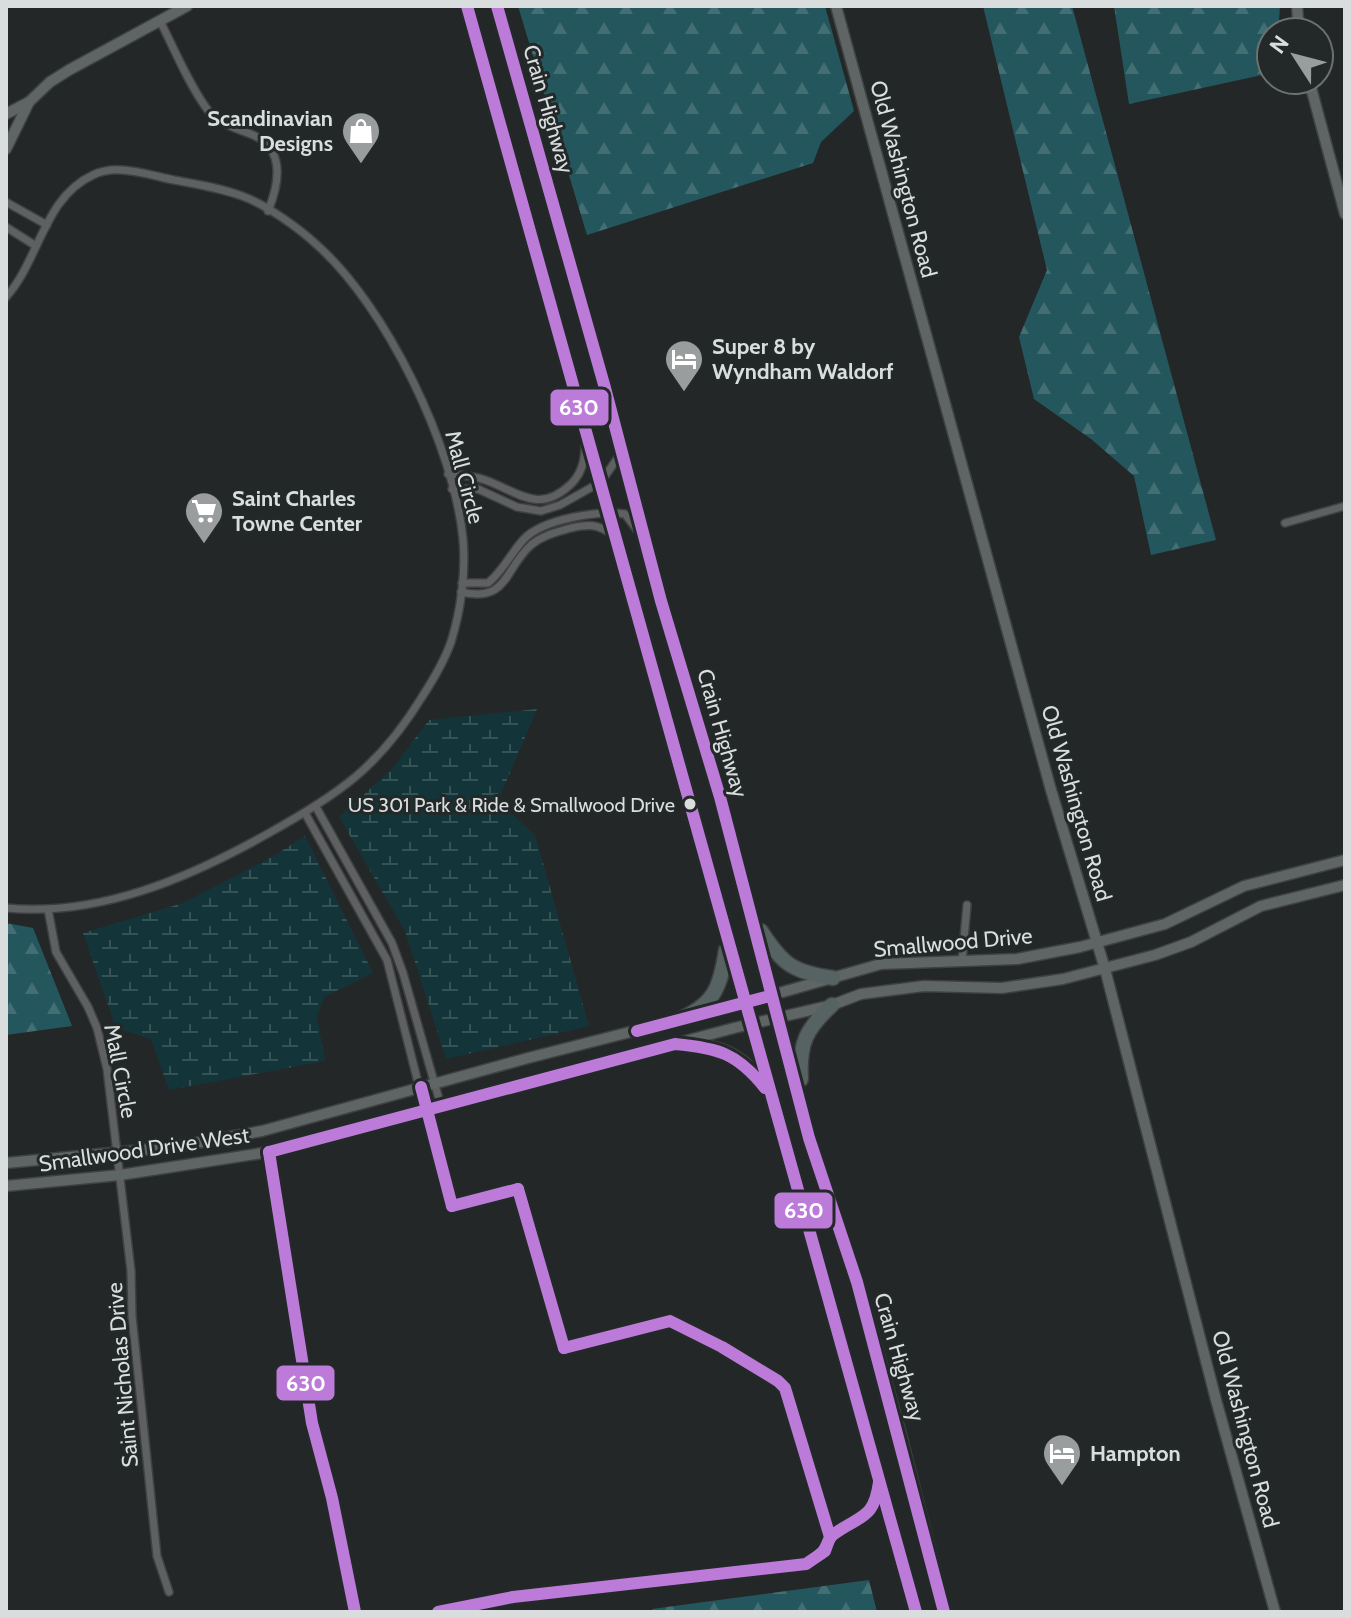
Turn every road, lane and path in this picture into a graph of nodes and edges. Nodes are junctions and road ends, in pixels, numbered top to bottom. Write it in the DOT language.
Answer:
graph roads {
  1 [pos="187,6"];
  2 [pos="467,6"];
  3 [pos="497,6"];
  4 [pos="836,6"];
  5 [pos="160,21"];
  6 [pos="1313,96"];
  7 [pos="29,102"];
  8 [pos="6,114"];
  9 [pos="6,149"];
  10 [pos="6,202"];
  11 [pos="268,211"];
  12 [pos="1345,214"];
  13 [pos="47,225"];
  14 [pos="6,227"];
  15 [pos="36,246"];
  16 [pos="6,297"];
  17 [pos="584,424"];
  18 [pos="622,452"];
  19 [pos="448,474"];
  20 [pos="601,482"];
  21 [pos="452,489"];
  22 [pos="1345,506"];
  23 [pos="609,512"];
  24 [pos="1285,523"];
  25 [pos="615,536"];
  26 [pos="648,549"];
  27 [pos="462,583"];
  28 [pos="461,592"];
  29 [pos="316,807"];
  30 [pos="305,813"];
  31 [pos="1340,861"];
  32 [pos="1344,885"];
  33 [pos="967,905"];
  34 [pos="6,908"];
  35 [pos="48,909"];
  36 [pos="752,919"];
  37 [pos="727,941"];
  38 [pos="1096,943"];
  39 [pos="962,961"];
  40 [pos="1105,969"];
  41 [pos="833,978"];
  42 [pos="773,995"];
  43 [pos="744,1003"];
  44 [pos="832,1005"];
  45 [pos="779,1018"];
  46 [pos="676,1021"];
  47 [pos="750,1025"];
  48 [pos="675,1044"];
  49 [pos="436,1083"];
  50 [pos="421,1087"];
  51 [pos="770,1094"];
  52 [pos="441,1106"];
  53 [pos="425,1110"];
  54 [pos="803,1115"];
  55 [pos="117,1153"];
  56 [pos="6,1163"];
  57 [pos="120,1175"];
  58 [pos="6,1186"];
  59 [pos="169,1592"];
  60 [pos="916,1612"];
  61 [pos="944,1612"];
  62 [pos="1275,1612"];
  1 -- 5 [label="main road"];
  2 -- 17 [label="highway"];
  3 -- 18 [label="highway, Crain Highway"];
  4 -- 38 [label="main road, Old Washington Road"];
  5 -- 7 [label="main road"];
  5 -- 11 [label="street"];
  6 -- 12 [label="main road"];
  7 -- 8 [label="main road"];
  7 -- 9 [label="main road"];
  10 -- 13 [label="street"];
  11 -- 13 [label="street, Mall Circle"];
  11 -- 19 [label="street, Mall Circle"];
  13 -- 15 [label="street, Mall Circle"];
  14 -- 15 [label="street"];
  15 -- 16 [label="street, Mall Circle"];
  17 -- 19 [label="street"];
  17 -- 20 [label="highway"];
  18 -- 20 [label="street"];
  18 -- 26 [label="highway, Crain Highway"];
  19 -- 21 [label="street, Mall Circle"];
  20 -- 21 [label="street"];
  20 -- 23 [label="highway"];
  21 -- 27 [label="street, Mall Circle"];
  22 -- 24 [label="street"];
  23 -- 25 [label="highway"];
  23 -- 26 [label="street"];
  23 -- 27 [label="street"];
  25 -- 28 [label="street"];
  25 -- 37 [label="highway"];
  26 -- 36 [label="highway, Crain Highway"];
  27 -- 28 [label="street, Mall Circle"];
  28 -- 29 [label="street, Mall Circle"];
  29 -- 30 [label="street, Mall Circle"];
  29 -- 49 [label="street"];
  30 -- 35 [label="street, Mall Circle"];
  30 -- 50 [label="street"];
  31 -- 38 [label="main road, Smallwood Drive"];
  32 -- 40 [label="main road, Smallwood Drive"];
  33 -- 39 [label="street"];
  34 -- 35 [label="street, Mall Circle"];
  35 -- 55 [label="street, Mall Circle"];
  36 -- 41 [label="highway"];
  36 -- 42 [label="highway, Crain Highway"];
  37 -- 43 [label="highway"];
  37 -- 46 [label="highway"];
  38 -- 39 [label="main road, Smallwood Drive"];
  38 -- 40 [label="main road, Old Washington Road"];
  39 -- 41 [label="main road, Smallwood Drive"];
  40 -- 44 [label="main road, Smallwood Drive"];
  40 -- 62 [label="main road, Old Washington Road"];
  41 -- 42 [label="main road, Smallwood Drive"];
  42 -- 43 [label="main road, Smallwood Drive"];
  42 -- 45 [label="highway, Crain Highway"];
  43 -- 46 [label="main road, Smallwood Drive West"];
  43 -- 47 [label="highway"];
  44 -- 45 [label="main road, Smallwood Drive"];
  44 -- 54 [label="highway"];
  45 -- 47 [label="main road, Smallwood Drive"];
  45 -- 54 [label="highway, Crain Highway"];
  46 -- 49 [label="main road, Smallwood Drive West"];
  47 -- 48 [label="main road, Smallwood Drive West"];
  47 -- 51 [label="highway"];
  48 -- 51 [label="highway"];
  48 -- 52 [label="main road, Smallwood Drive West"];
  49 -- 50 [label="main road, Smallwood Drive West"];
  49 -- 52 [label="street"];
  50 -- 53 [label="street"];
  50 -- 55 [label="main road, Smallwood Drive West"];
  51 -- 60 [label="highway"];
  52 -- 53 [label="main road, Smallwood Drive West"];
  53 -- 57 [label="main road, Smallwood Drive West"];
  54 -- 61 [label="highway, Crain Highway"];
  55 -- 56 [label="main road, Smallwood Drive West"];
  55 -- 57 [label="street, Saint Nicholas Drive"];
  57 -- 58 [label="main road, Smallwood Drive West"];
  57 -- 59 [label="street, Saint Nicholas Drive"];
}
